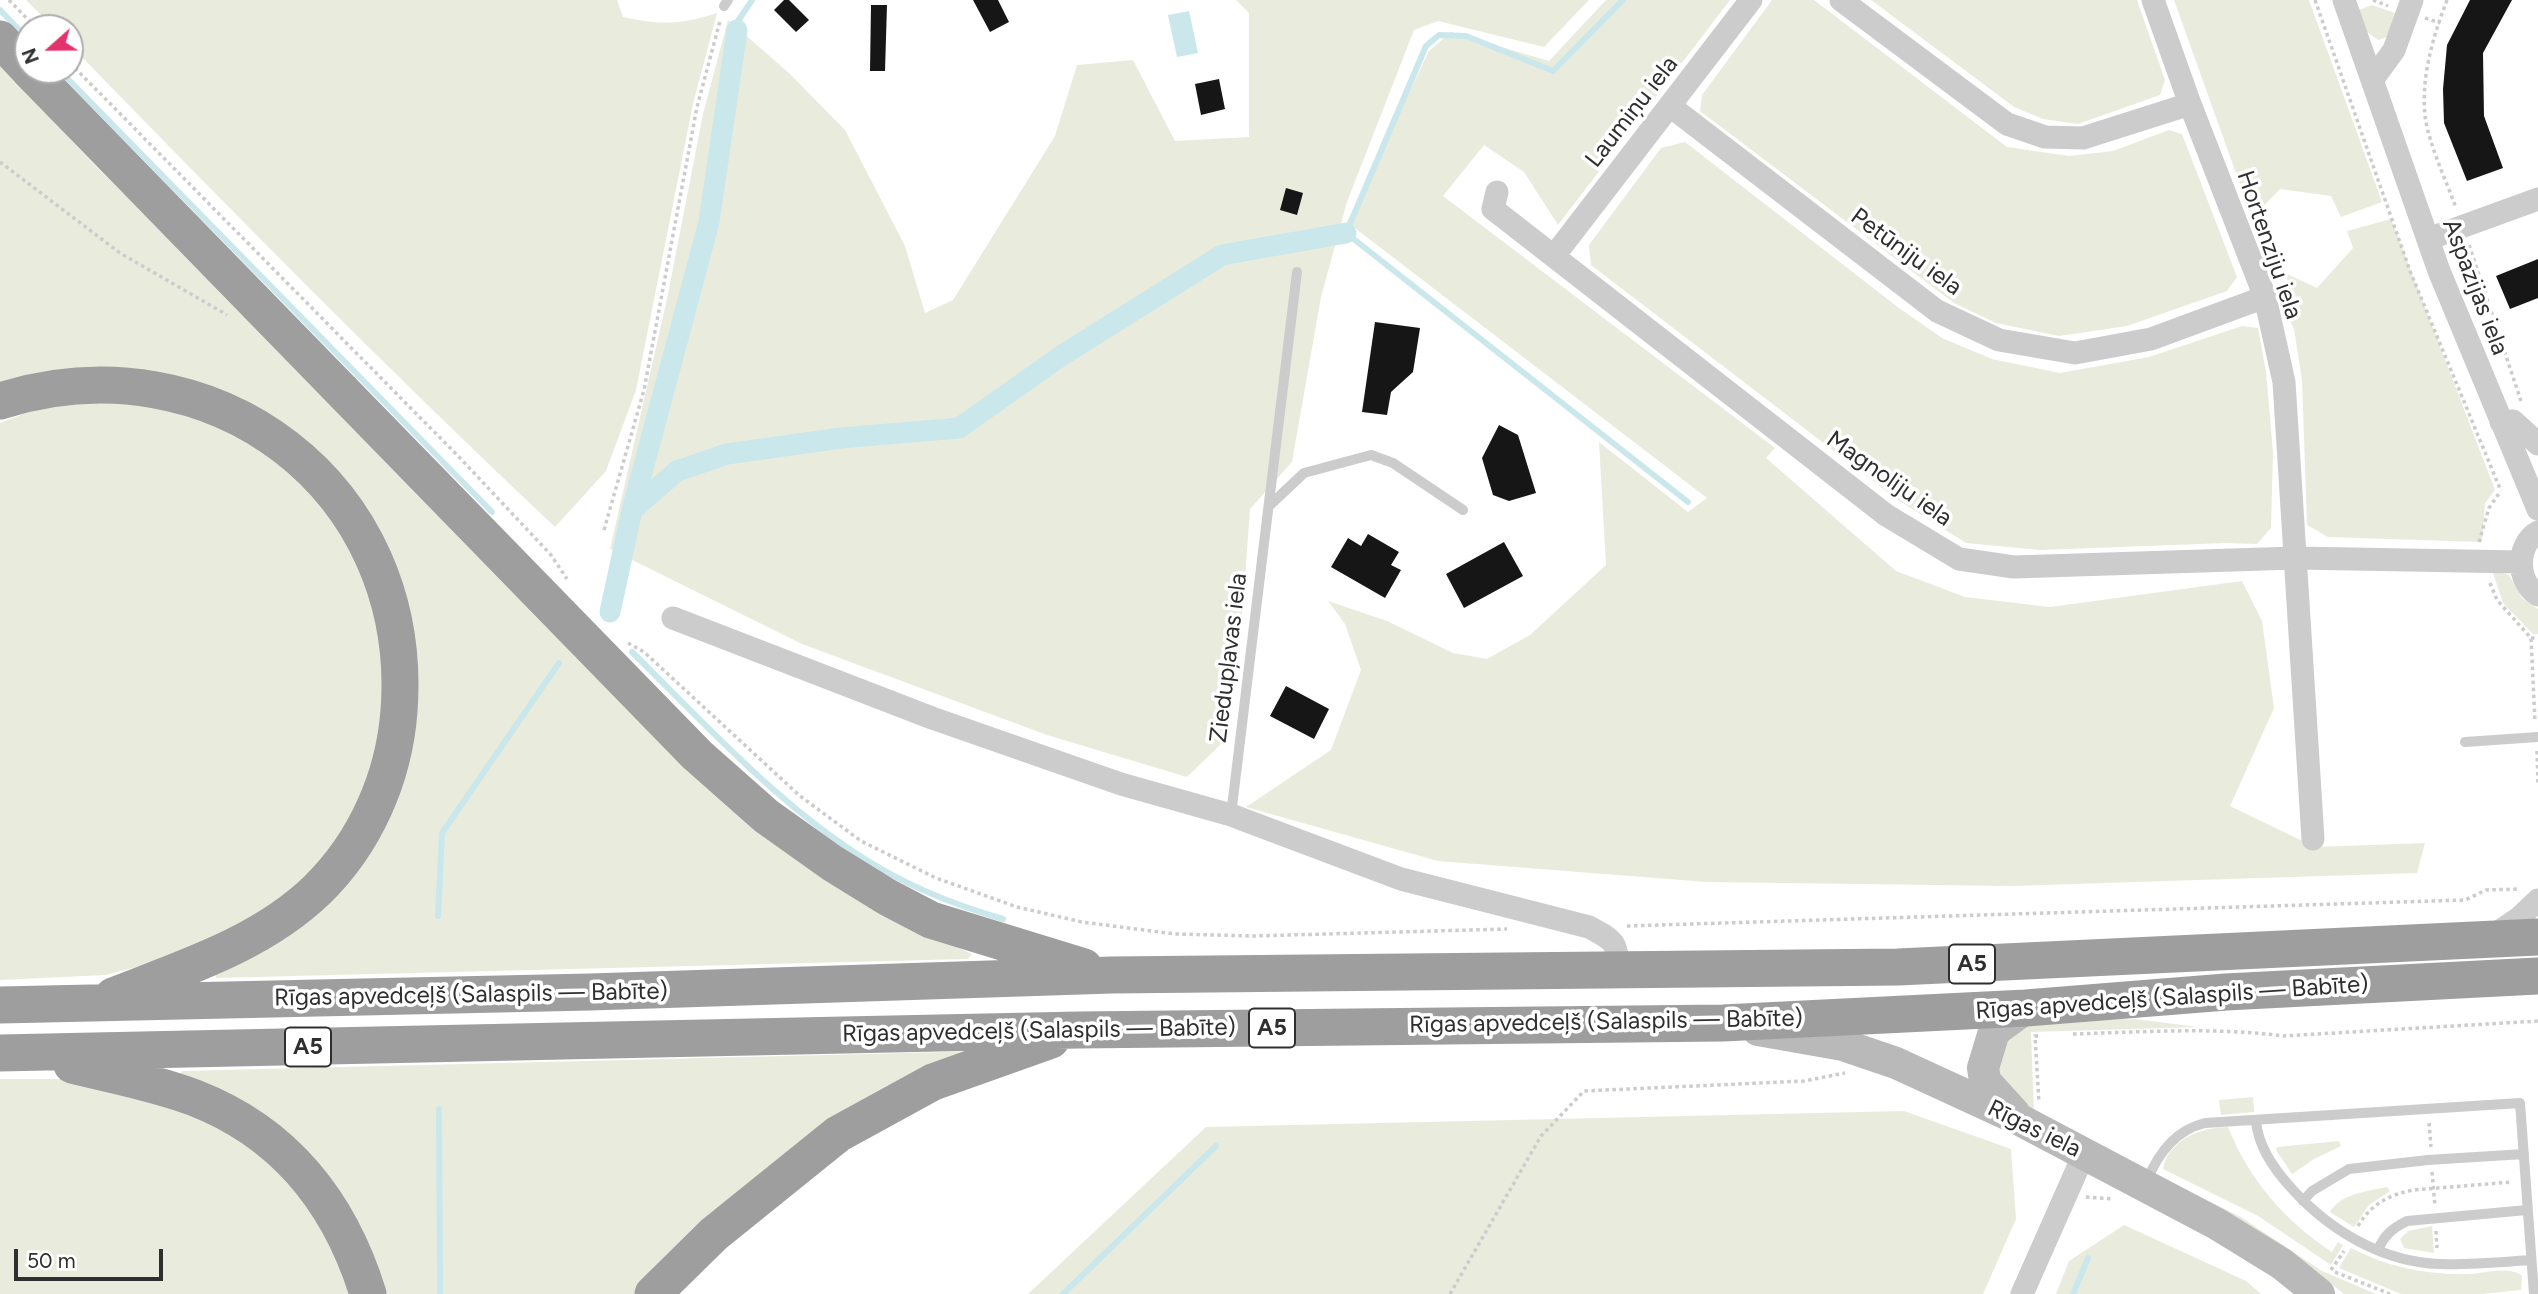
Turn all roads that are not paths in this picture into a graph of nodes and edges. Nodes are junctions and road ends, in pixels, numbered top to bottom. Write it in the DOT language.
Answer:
graph roads {
  1 [pos="1751,0"];
  2 [pos="1841,0"];
  3 [pos="2153,0"];
  4 [pos="2344,0"];
  5 [pos="2412,0"];
  6 [pos="0,39"];
  7 [pos="14,54"];
  8 [pos="2373,79"];
  9 [pos="42,84"];
  10 [pos="2190,104"];
  11 [pos="1670,106"];
  12 [pos="1497,192"];
  13 [pos="2538,199"];
  14 [pos="2428,239"];
  15 [pos="1554,256"];
  16 [pos="1297,272"];
  17 [pos="2265,296"];
  18 [pos="0,401"];
  19 [pos="2501,422"];
  20 [pos="2538,444"];
  21 [pos="1269,506"];
  22 [pos="2538,509"];
  23 [pos="1463,510"];
  24 [pos="2538,532"];
  25 [pos="2295,558"];
  26 [pos="2521,562"];
  27 [pos="2538,595"];
  28 [pos="673,618"];
  29 [pos="2537,737"];
  30 [pos="2465,742"];
  31 [pos="1231,815"];
  32 [pos="2313,839"];
  33 [pos="2530,895"];
  34 [pos="2538,937"];
  35 [pos="2488,939"];
  36 [pos="1617,968"];
  37 [pos="1112,975"];
  38 [pos="2538,976"];
  39 [pos="0,1005"];
  40 [pos="89,1005"];
  41 [pos="2037,1022"];
  42 [pos="1723,1023"];
  43 [pos="1079,1030"];
  44 [pos="13,1053"];
  45 [pos="2256,1121"];
  46 [pos="2029,1125"];
  47 [pos="2084,1154"];
  48 [pos="2524,1154"];
  49 [pos="2145,1185"];
  50 [pos="2303,1201"];
  51 [pos="2527,1210"];
  52 [pos="2378,1250"];
  53 [pos="2531,1260"];
  54 [pos="368,1294"];
  55 [pos="653,1294"];
  56 [pos="2022,1294"];
  57 [pos="2319,1294"];
  58 [pos="2534,1294"];
  1 -- 11 [label="street, Laumiņu iela"];
  2 -- 10 [label="street"];
  3 -- 10 [label="street, Hortenziju iela"];
  4 -- 8 [label="street, Aspazijas iela"];
  5 -- 8 [label="street"];
  6 -- 7 [label="highway"];
  8 -- 14 [label="street, Aspazijas iela"];
  9 -- 37 [label="highway"];
  10 -- 17 [label="street, Hortenziju iela"];
  11 -- 15 [label="street, Laumiņu iela"];
  11 -- 17 [label="street, Petūniju iela"];
  12 -- 15 [label="street, Magnoliju iela"];
  13 -- 14 [label="street"];
  14 -- 19 [label="street, Aspazijas iela"];
  15 -- 25 [label="street, Magnoliju iela"];
  16 -- 21 [label="lane, Ziedupļavas iela"];
  17 -- 25 [label="street, Hortenziju iela"];
  18 -- 40 [label="highway"];
  19 -- 20 [label="street"];
  19 -- 22 [label="street, Aspazijas iela"];
  21 -- 23 [label="lane"];
  21 -- 31 [label="lane, Ziedupļavas iela"];
  24 -- 26 [label="street"];
  25 -- 26 [label="street, Magnoliju iela"];
  25 -- 32 [label="street, Hortenziju iela"];
  26 -- 27 [label="street"];
  28 -- 31 [label="street"];
  29 -- 30 [label="lane"];
  31 -- 36 [label="street"];
  33 -- 35 [label="street"];
  34 -- 35 [label="highway, Rīgas apvedceļš (Salaspils — Babīte) / A5"];
  35 -- 36 [label="highway, Rīgas apvedceļš (Salaspils — Babīte) / A5"];
  36 -- 37 [label="highway, Rīgas apvedceļš (Salaspils — Babīte) / A5"];
  37 -- 40 [label="highway, Rīgas apvedceļš (Salaspils — Babīte) / A5"];
  38 -- 41 [label="highway, Rīgas apvedceļš (Salaspils — Babīte) / A5"];
  39 -- 40 [label="highway, Rīgas apvedceļš (Salaspils — Babīte) / A5"];
  41 -- 42 [label="highway, Rīgas apvedceļš (Salaspils — Babīte) / A5"];
  41 -- 46 [label="main road"];
  42 -- 43 [label="highway, Rīgas apvedceļš (Salaspils — Babīte) / A5"];
  42 -- 46 [label="main road, Rīgas iela"];
  43 -- 44 [label="highway, Rīgas apvedceļš (Salaspils — Babīte) / A5"];
  43 -- 55 [label="highway"];
  44 -- 54 [label="highway"];
  45 -- 48 [label="lane"];
  45 -- 49 [label="lane"];
  45 -- 50 [label="lane"];
  46 -- 47 [label="main road, Rīgas iela"];
  47 -- 49 [label="main road, Rīgas iela"];
  47 -- 56 [label="street"];
  48 -- 50 [label="lane"];
  48 -- 51 [label="lane"];
  49 -- 57 [label="main road, Rīgas iela"];
  50 -- 52 [label="lane"];
  51 -- 52 [label="lane"];
  51 -- 53 [label="lane"];
  52 -- 53 [label="lane"];
  53 -- 58 [label="lane"];
}
